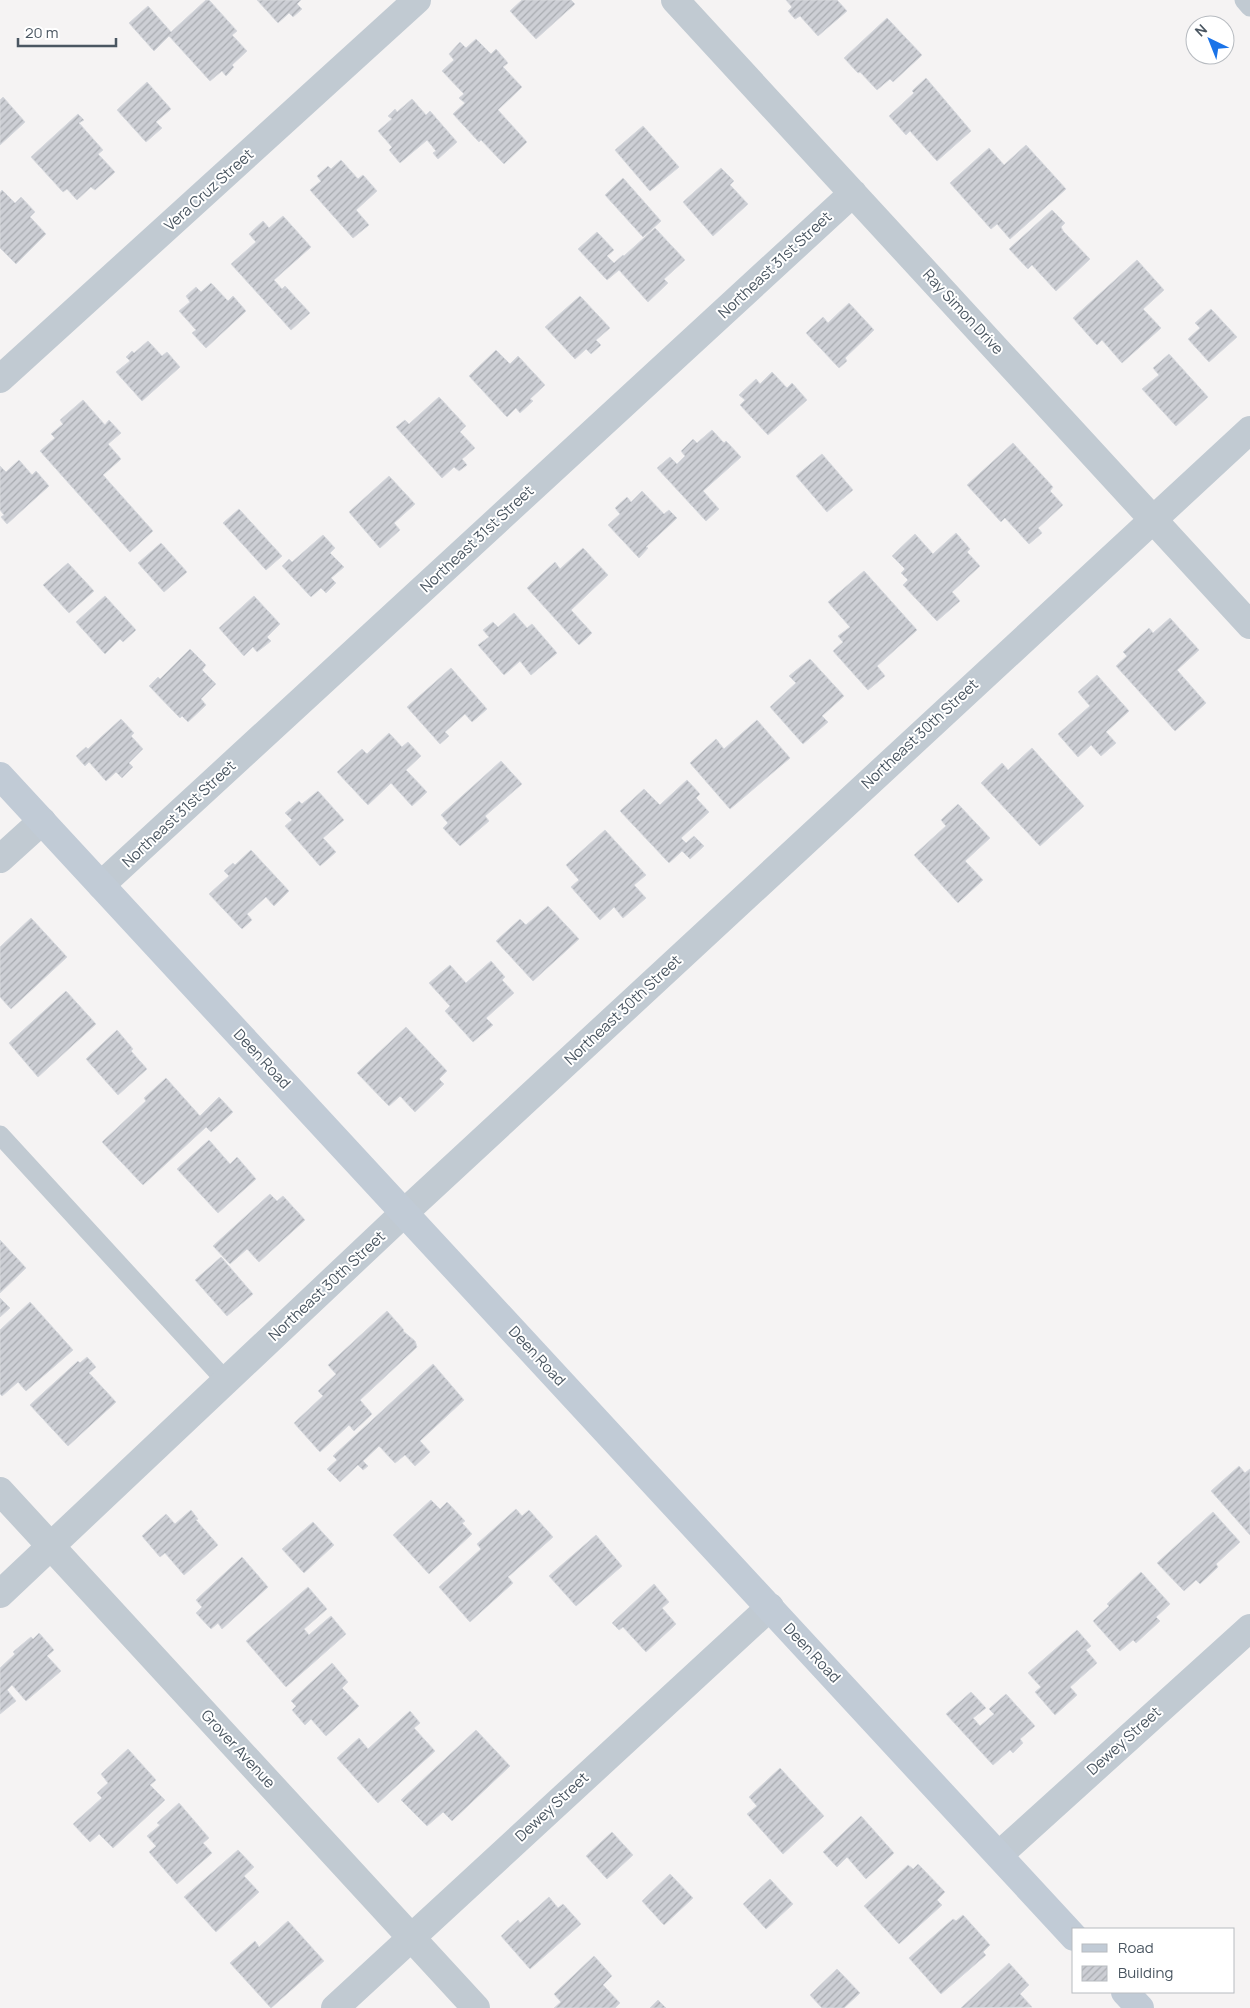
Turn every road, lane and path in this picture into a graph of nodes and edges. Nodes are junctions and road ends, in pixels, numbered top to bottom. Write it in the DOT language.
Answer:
graph roads {
  1 [pos="417,0"];
  2 [pos="675,0"];
  3 [pos="1244,0"];
  4 [pos="1250,7"];
  5 [pos="853,193"];
  6 [pos="0,379"];
  7 [pos="1250,430"];
  8 [pos="1152,519"];
  9 [pos="1250,625"];
  10 [pos="0,776"];
  11 [pos="42,821"];
  12 [pos="0,859"];
  13 [pos="101,885"];
  14 [pos="0,1135"];
  15 [pos="405,1212"];
  16 [pos="226,1381"];
  17 [pos="0,1491"];
  18 [pos="51,1547"];
  19 [pos="0,1594"];
  20 [pos="770,1607"];
  21 [pos="1250,1628"];
  22 [pos="998,1855"];
  23 [pos="1072,1934"];
  24 [pos="411,1938"];
  25 [pos="335,2008"];
  26 [pos="476,2008"];
  1 -- 6 [label="street, Vera Cruz Street"];
  2 -- 5 [label="street, Ray Simon Drive"];
  3 -- 4 [label="lane"];
  5 -- 8 [label="street, Ray Simon Drive"];
  5 -- 13 [label="street, Northeast 31st Street"];
  7 -- 8 [label="street, Northeast 30th Street"];
  8 -- 9 [label="street, Ray Simon Drive"];
  8 -- 15 [label="street, Northeast 30th Street"];
  10 -- 11 [label="street, Deen Road"];
  11 -- 12 [label="street"];
  11 -- 13 [label="street, Deen Road"];
  13 -- 15 [label="street, Deen Road"];
  14 -- 16 [label="lane"];
  15 -- 16 [label="street, Northeast 30th Street"];
  15 -- 20 [label="street, Deen Road"];
  16 -- 18 [label="street, Northeast 30th Street"];
  17 -- 18 [label="street, Grover Avenue"];
  18 -- 19 [label="street, Northeast 30th Street"];
  18 -- 24 [label="street, Grover Avenue"];
  20 -- 22 [label="street, Deen Road"];
  20 -- 24 [label="street, Dewey Street"];
  21 -- 22 [label="street, Dewey Street"];
  22 -- 23 [label="street, Deen Road"];
  24 -- 25 [label="street, Dewey Street"];
  24 -- 26 [label="street, Grover Avenue"];
}
